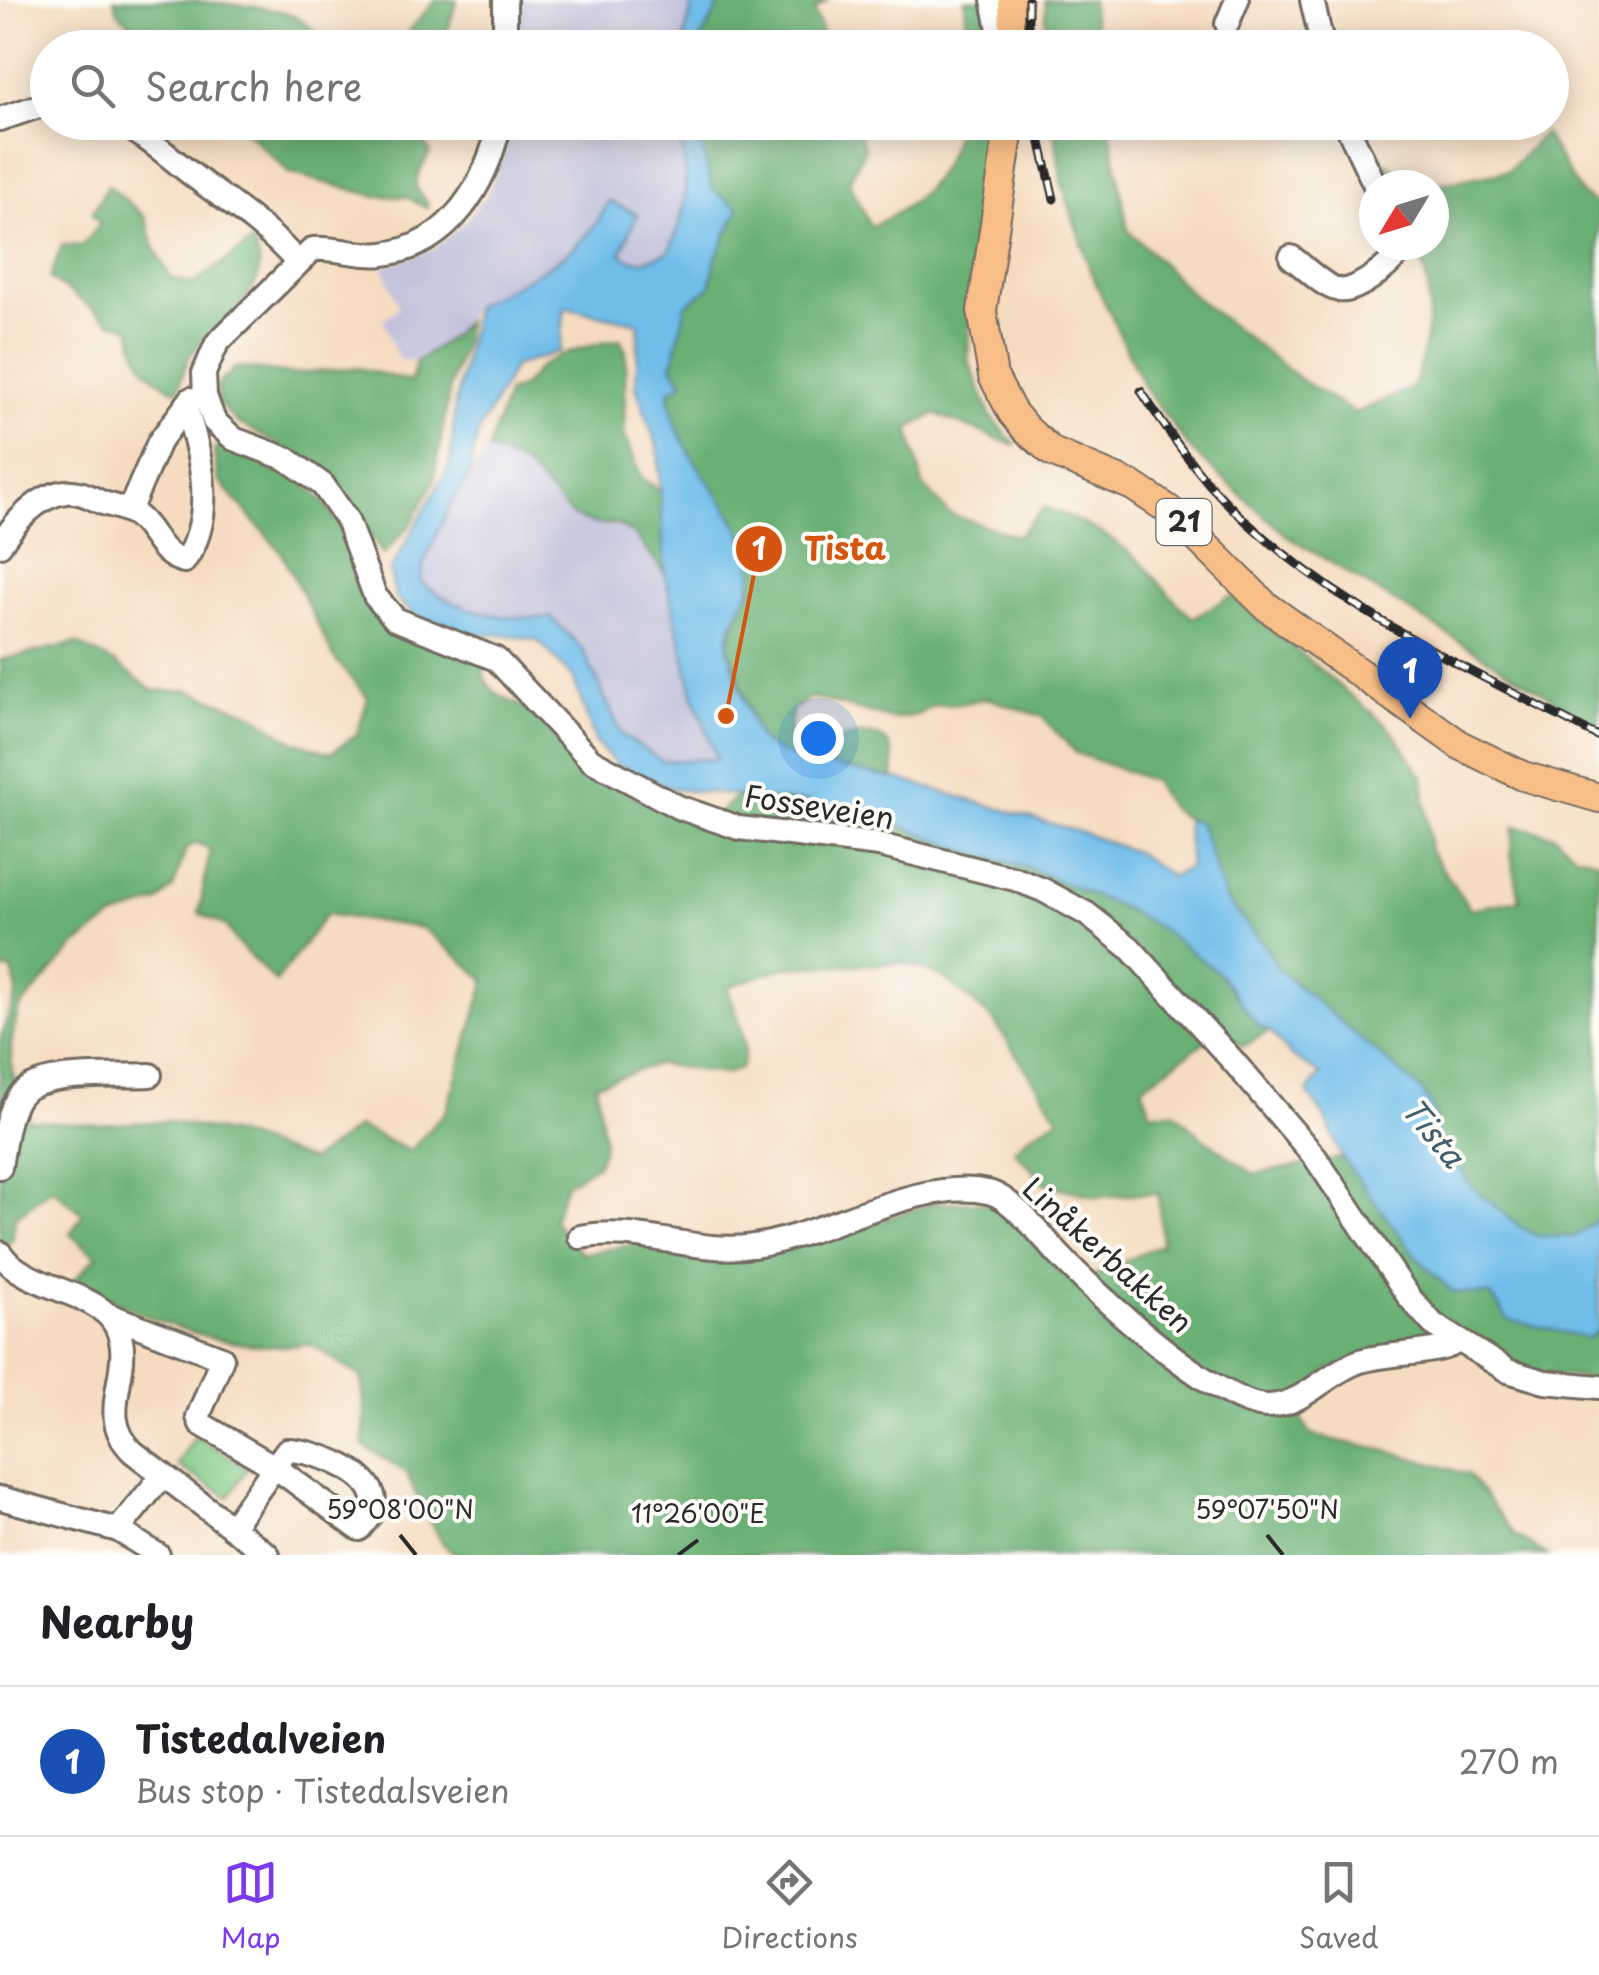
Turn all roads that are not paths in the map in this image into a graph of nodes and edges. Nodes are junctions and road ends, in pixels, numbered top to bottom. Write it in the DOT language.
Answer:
graph roads {
  1 [pos="505,0"];
  2 [pos="993,0"];
  3 [pos="1013,0"];
  4 [pos="1237,0"];
  5 [pos="1312,0"];
  6 [pos="1227,24"];
  7 [pos="505,30"];
  8 [pos="999,30"];
  9 [pos="1014,30"];
  10 [pos="1319,30"];
  11 [pos="30,109"];
  12 [pos="0,119"];
  13 [pos="148,140"];
  14 [pos="496,140"];
  15 [pos="1007,140"];
  16 [pos="1353,140"];
  17 [pos="1367,170"];
  18 [pos="1292,257"];
  19 [pos="1395,260"];
  20 [pos="297,262"];
  21 [pos="204,386"];
  22 [pos="186,408"];
  23 [pos="129,511"];
  24 [pos="0,545"];
  25 [pos="1599,798"];
  26 [pos="150,1075"];
  27 [pos="0,1167"];
  28 [pos="580,1237"];
  29 [pos="0,1253"];
  30 [pos="109,1315"];
  31 [pos="1457,1342"];
  32 [pos="1599,1387"];
  33 [pos="164,1475"];
  34 [pos="0,1498"];
  35 [pos="118,1530"];
  36 [pos="239,1540"];
  37 [pos="158,1555"];
  38 [pos="268,1555"];
  1 -- 7 [label="street"];
  2 -- 8 [label="street"];
  3 -- 9 [label="main road"];
  4 -- 6 [label="street"];
  5 -- 10 [label="street"];
  11 -- 12 [label="street"];
  13 -- 20 [label="street"];
  14 -- 20 [label="street"];
  15 -- 25 [label="main road, 21"];
  16 -- 17 [label="street"];
  18 -- 19 [label="street"];
  20 -- 21 [label="street"];
  21 -- 22 [label="street"];
  21 -- 31 [label="street, Fosseveien"];
  22 -- 23 [label="street"];
  22 -- 23 [label="street"];
  23 -- 24 [label="street"];
  26 -- 27 [label="street"];
  28 -- 31 [label="street, Linåkerbakken"];
  29 -- 30 [label="street"];
  30 -- 33 [label="street"];
  30 -- 36 [label="street"];
  31 -- 32 [label="street, Fosseveien"];
  33 -- 35 [label="street"];
  33 -- 36 [label="street"];
  34 -- 35 [label="street"];
  35 -- 37 [label="street"];
  36 -- 38 [label="street"];
}
